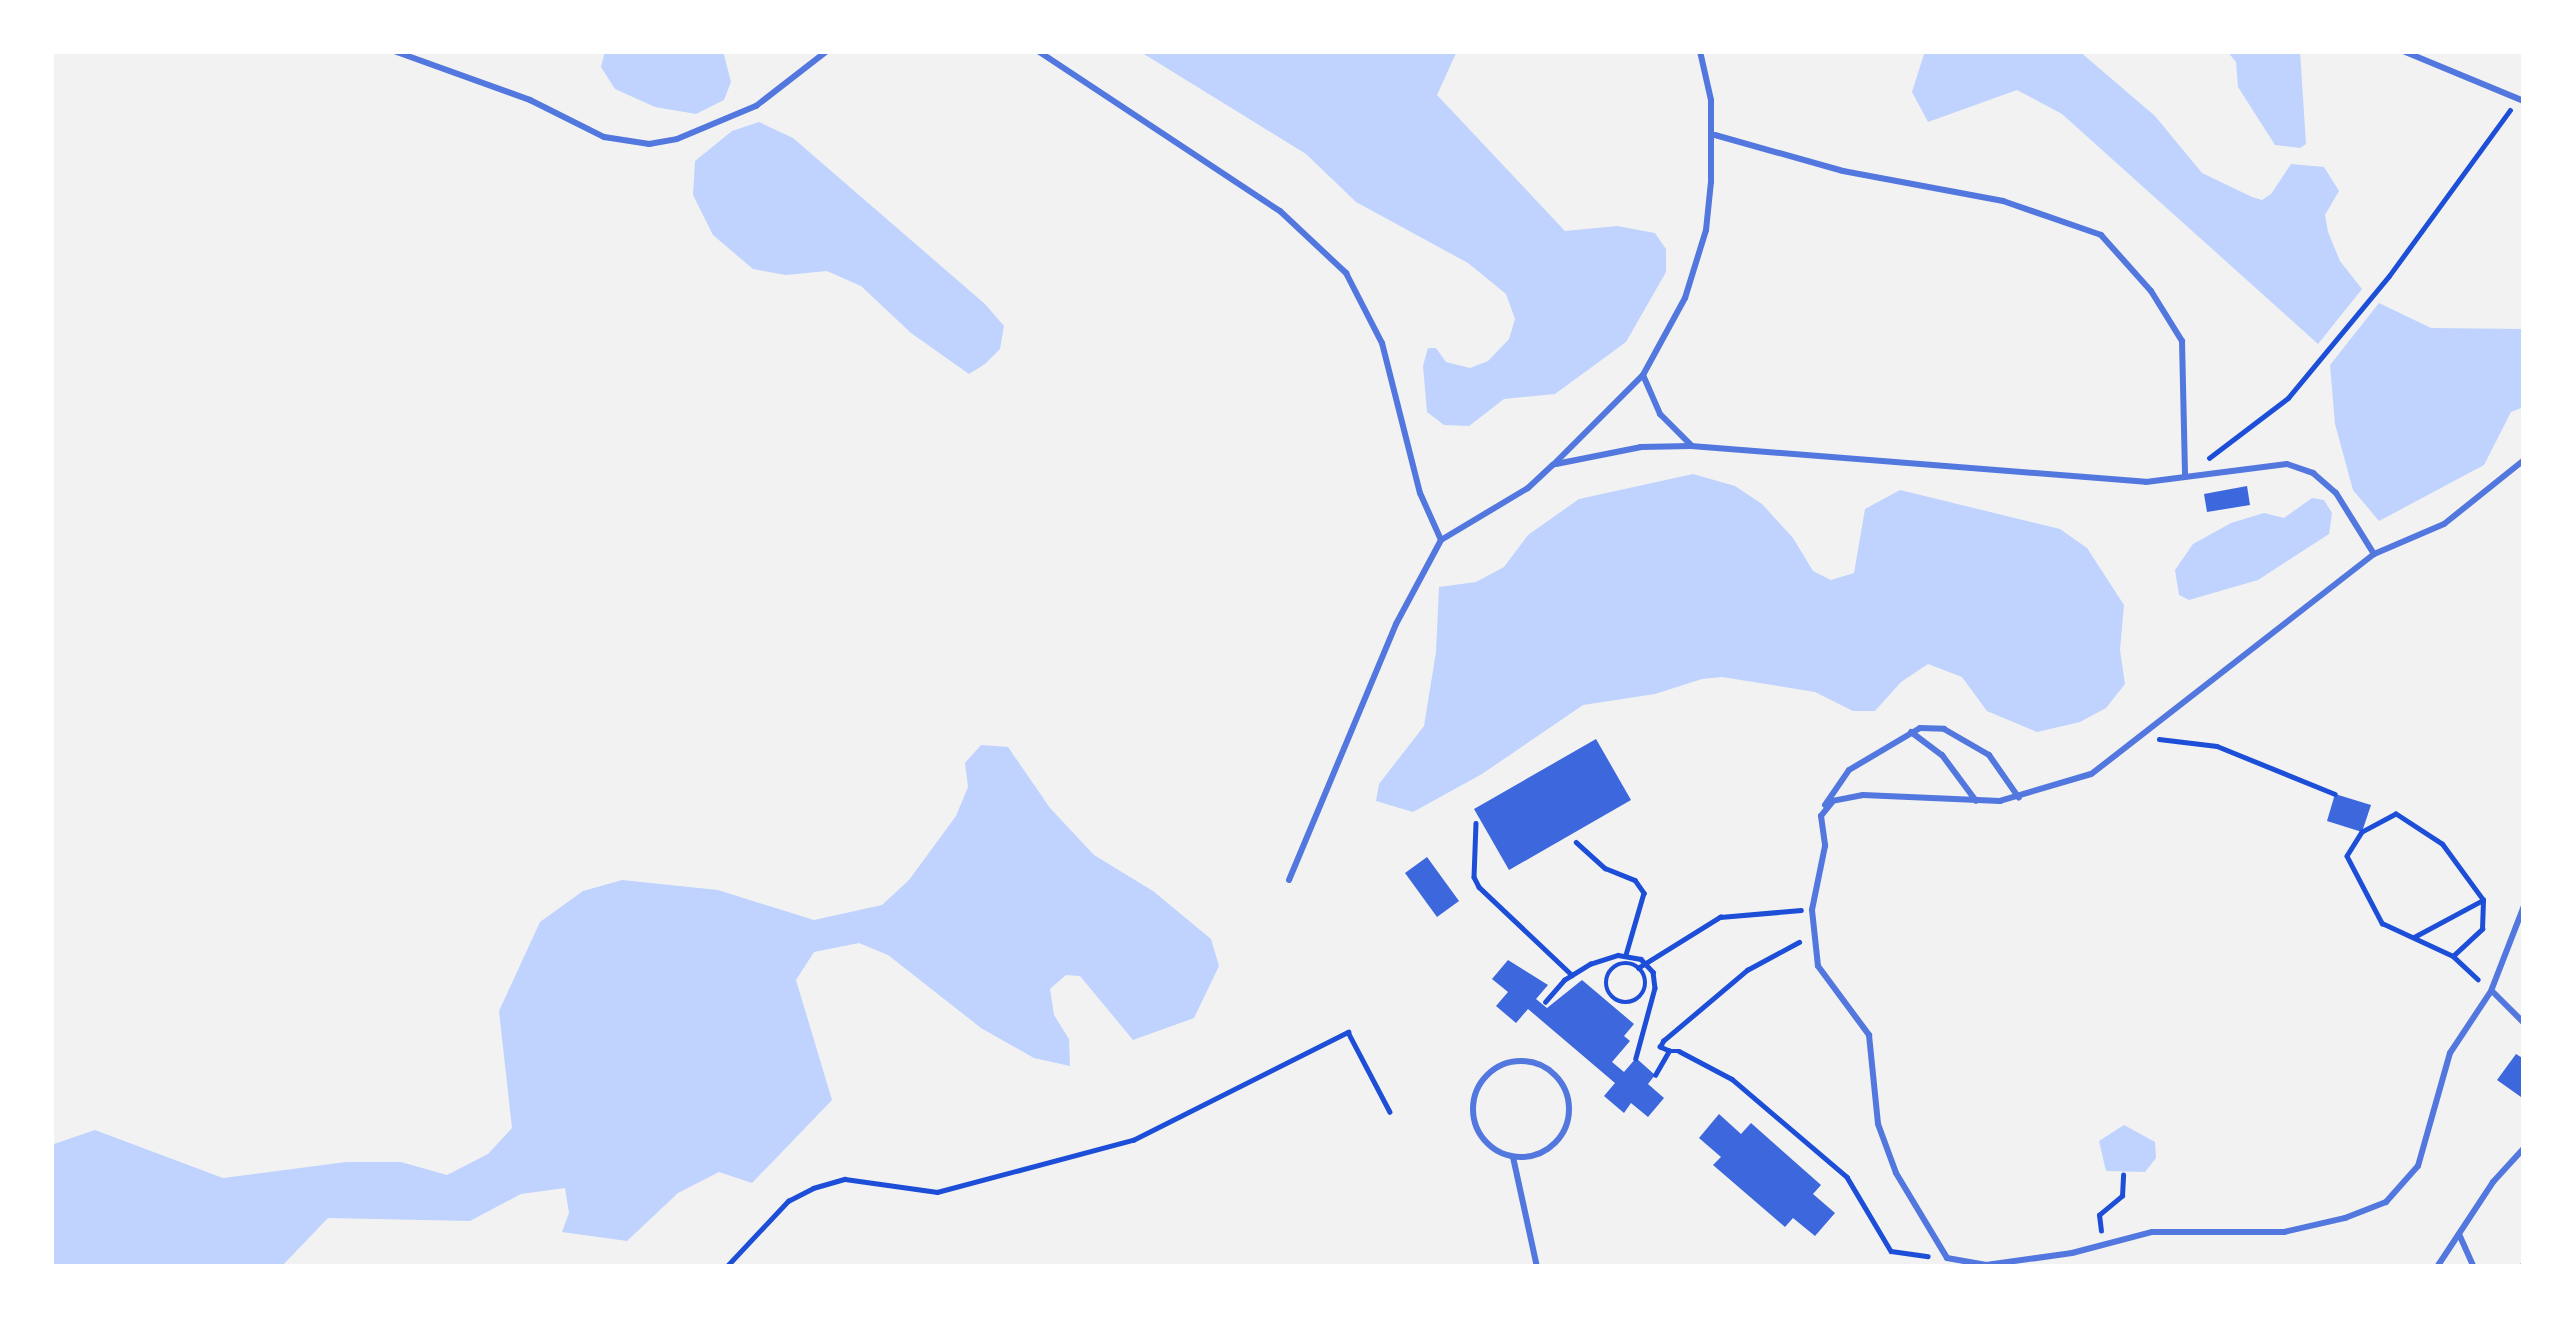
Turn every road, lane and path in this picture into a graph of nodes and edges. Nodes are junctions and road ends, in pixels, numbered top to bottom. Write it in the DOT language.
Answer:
graph roads {
  1 [pos="394,51"];
  2 [pos="826,51"];
  3 [pos="1038,51"];
  4 [pos="1700,51"];
  5 [pos="2403,51"];
  6 [pos="2521,99"];
  7 [pos="1713,135"];
  8 [pos="1643,375"];
  9 [pos="1691,446"];
  10 [pos="2524,460"];
  11 [pos="1553,465"];
  12 [pos="2186,476"];
  13 [pos="1441,540"];
  14 [pos="2374,554"];
  15 [pos="1911,732"];
  16 [pos="2142,737"];
  17 [pos="2335,794"];
  18 [pos="2018,798"];
  19 [pos="1976,801"];
  20 [pos="1823,808"];
  21 [pos="1476,824"];
  22 [pos="1576,842"];
  23 [pos="1289,880"];
  24 [pos="2483,900"];
  25 [pos="2524,906"];
  26 [pos="1812,910"];
  27 [pos="2412,938"];
  28 [pos="1813,940"];
  29 [pos="1626,955"];
  30 [pos="2453,956"];
  31 [pos="1645,962"];
  32 [pos="1638,968"];
  33 [pos="1571,975"];
  34 [pos="2492,991"];
  35 [pos="1545,1002"];
  36 [pos="2524,1023"];
  37 [pos="1669,1052"];
  38 [pos="1636,1058"];
  39 [pos="1655,1075"];
  40 [pos="1390,1112"];
  41 [pos="2524,1148"];
  42 [pos="1513,1157"];
  43 [pos="2122,1175"];
  44 [pos="2459,1234"];
  45 [pos="2105,1242"];
  46 [pos="1943,1254"];
  47 [pos="2524,1265"];
  48 [pos="726,1267"];
  49 [pos="1537,1267"];
  50 [pos="2437,1267"];
  51 [pos="2474,1267"];
  52 [pos="2515,1267"];
  1 -- 2 [label="lane"];
  3 -- 13 [label="lane"];
  4 -- 7 [label="lane"];
  5 -- 6 [label="lane"];
  6 -- 12 [label="path"];
  7 -- 8 [label="lane"];
  7 -- 12 [label="lane"];
  8 -- 9 [label="lane"];
  8 -- 11 [label="lane"];
  9 -- 11 [label="lane"];
  9 -- 12 [label="lane"];
  10 -- 14 [label="lane"];
  11 -- 13 [label="lane"];
  12 -- 14 [label="lane"];
  13 -- 23 [label="lane"];
  14 -- 16 [label="lane"];
  15 -- 18 [label="lane"];
  15 -- 19 [label="lane"];
  15 -- 20 [label="lane"];
  16 -- 17 [label="path"];
  16 -- 18 [label="lane"];
  18 -- 19 [label="lane"];
  19 -- 20 [label="lane"];
  20 -- 26 [label="lane"];
  21 -- 33 [label="path"];
  22 -- 29 [label="path"];
  24 -- 27 [label="path"];
  24 -- 27 [label="path"];
  24 -- 30 [label="path"];
  25 -- 34 [label="lane"];
  26 -- 28 [label="lane"];
  26 -- 31 [label="path"];
  27 -- 30 [label="path"];
  28 -- 37 [label="path"];
  28 -- 46 [label="lane"];
  29 -- 31 [label="path"];
  29 -- 33 [label="path"];
  30 -- 34 [label="path"];
  31 -- 32 [label="path"];
  31 -- 38 [label="path"];
  32 -- 32 [label="path"];
  33 -- 35 [label="path"];
  34 -- 36 [label="lane"];
  34 -- 45 [label="lane"];
  37 -- 39 [label="path"];
  37 -- 46 [label="path"];
  40 -- 48 [label="path"];
  41 -- 44 [label="lane"];
  42 -- 42 [label="lane"];
  42 -- 49 [label="lane"];
  43 -- 45 [label="path"];
  44 -- 50 [label="lane"];
  44 -- 51 [label="lane"];
  45 -- 46 [label="lane"];
  47 -- 52 [label="path"];
}
